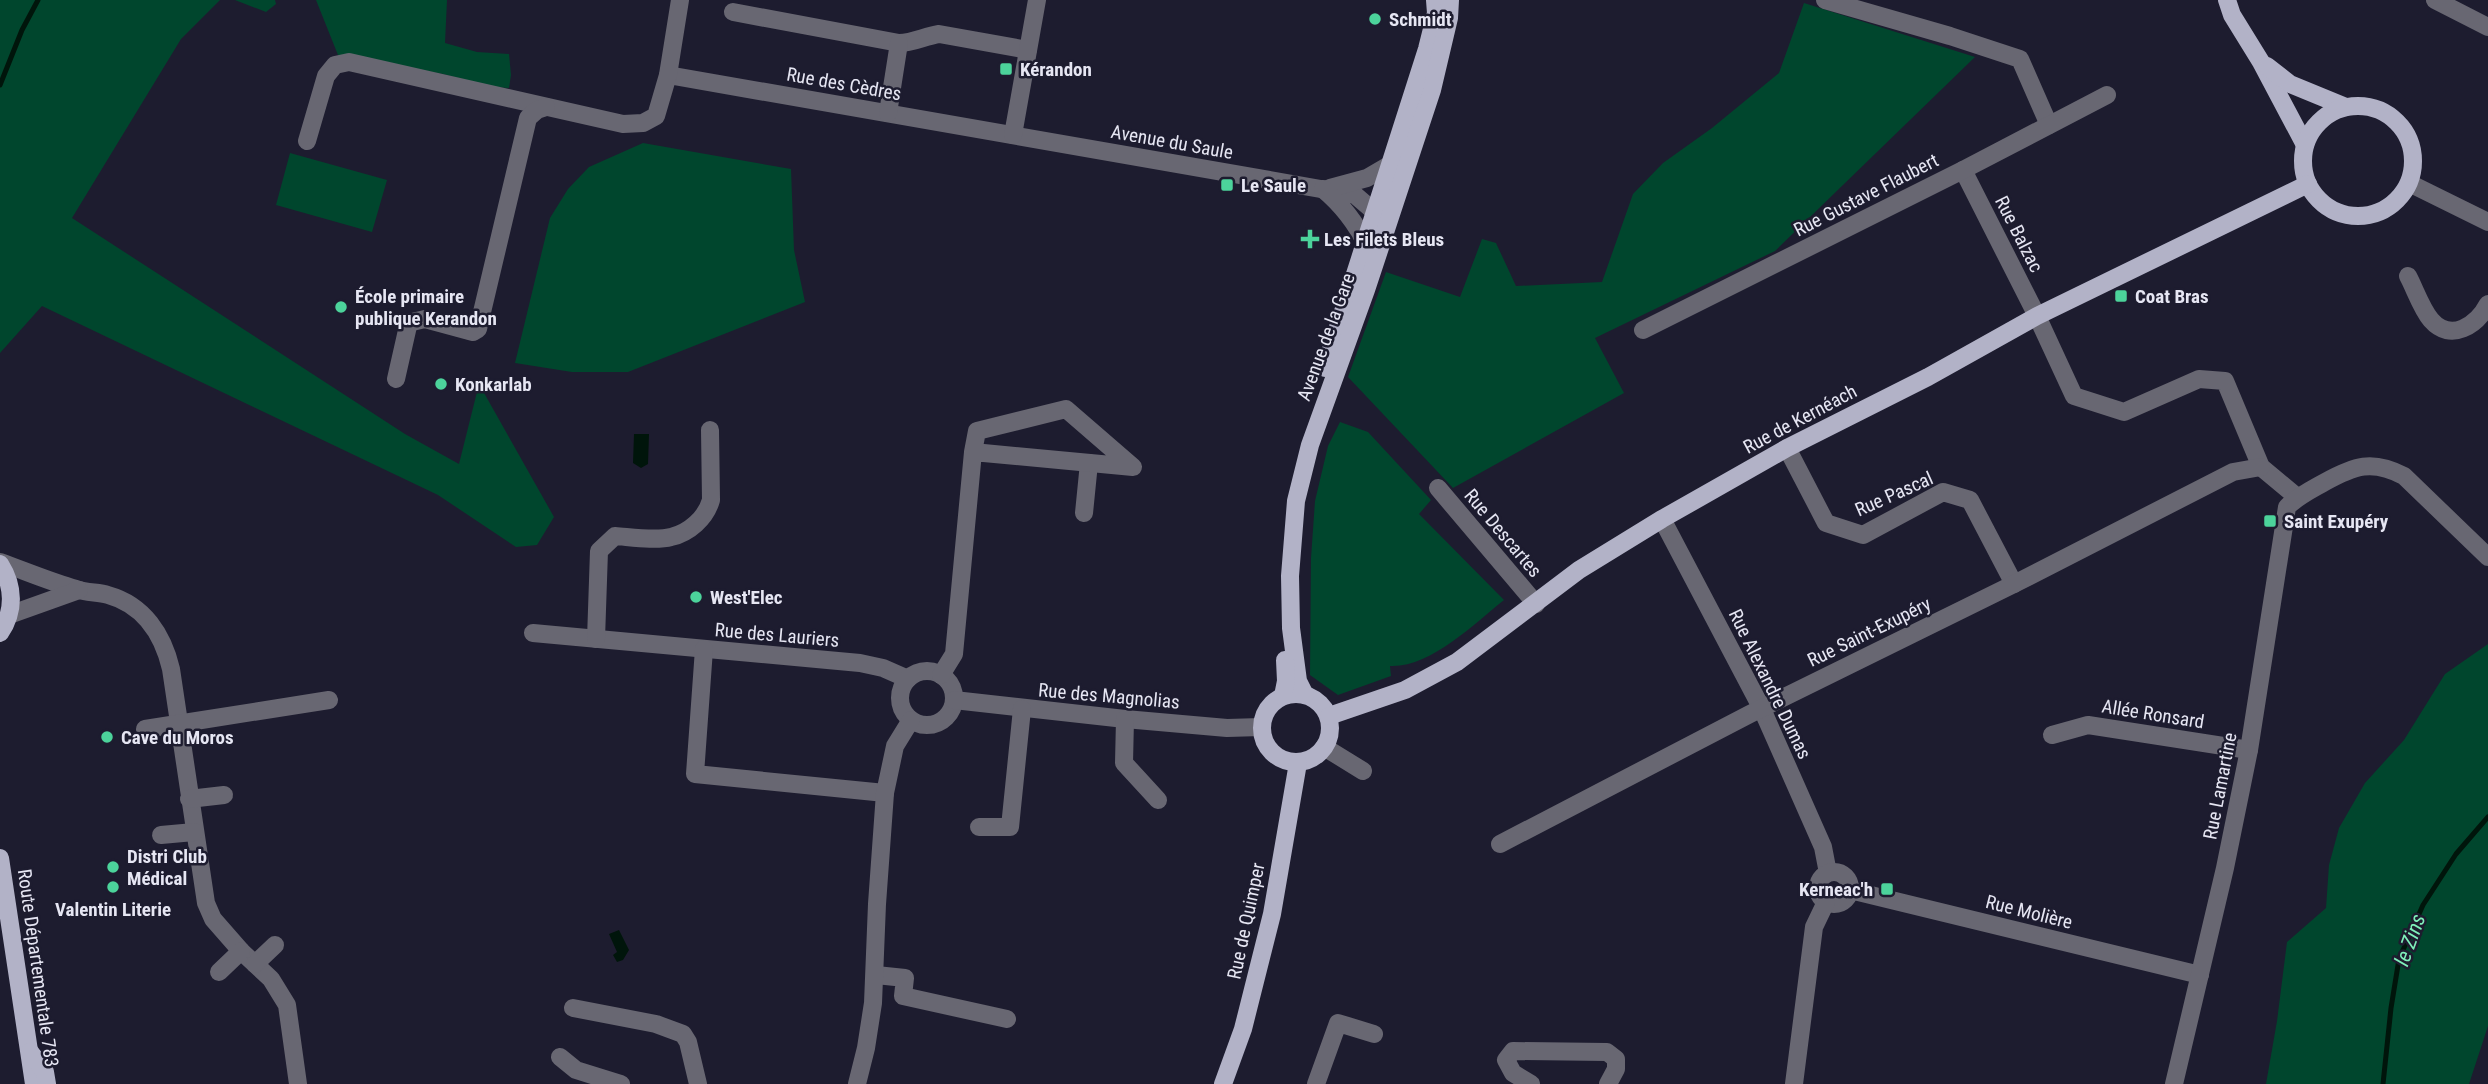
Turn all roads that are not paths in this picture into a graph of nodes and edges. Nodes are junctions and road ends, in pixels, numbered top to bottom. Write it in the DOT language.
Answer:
graph roads {
  1 [pos="680,0"];
  2 [pos="1037,0"];
  3 [pos="1435,0"];
  4 [pos="1450,0"];
  5 [pos="1825,0"];
  6 [pos="2227,0"];
  7 [pos="2435,0"];
  8 [pos="733,12"];
  9 [pos="2488,27"];
  10 [pos="899,43"];
  11 [pos="1028,50"];
  12 [pos="2261,62"];
  13 [pos="668,75"];
  14 [pos="2107,95"];
  15 [pos="546,107"];
  16 [pos="2346,107"];
  17 [pos="888,113"];
  18 [pos="2049,125"];
  19 [pos="1013,135"];
  20 [pos="307,141"];
  21 [pos="2305,145"];
  22 [pos="1391,164"];
  23 [pos="1963,170"];
  24 [pos="2409,183"];
  25 [pos="2308,184"];
  26 [pos="1323,189"];
  27 [pos="1376,213"];
  28 [pos="2488,222"];
  29 [pos="1374,242"];
  30 [pos="2408,276"];
  31 [pos="2488,304"];
  32 [pos="2037,316"];
  33 [pos="1643,330"];
  34 [pos="396,379"];
  35 [pos="710,430"];
  36 [pos="1787,447"];
  37 [pos="973,452"];
  38 [pos="1089,463"];
  39 [pos="2261,467"];
  40 [pos="1438,488"];
  41 [pos="2297,497"];
  42 [pos="1084,513"];
  43 [pos="1662,519"];
  44 [pos="2488,557"];
  45 [pos="0,563"];
  46 [pos="2014,584"];
  47 [pos="79,590"];
  48 [pos="1536,604"];
  49 [pos="3,629"];
  50 [pos="533,632"];
  51 [pos="596,639"];
  52 [pos="704,649"];
  53 [pos="941,675"];
  54 [pos="908,679"];
  55 [pos="1305,695"];
  56 [pos="1283,696"];
  57 [pos="329,700"];
  58 [pos="954,700"];
  59 [pos="1022,709"];
  60 [pos="1762,709"];
  61 [pos="1329,716"];
  62 [pos="1125,719"];
  63 [pos="911,720"];
  64 [pos="179,725"];
  65 [pos="1261,727"];
  66 [pos="145,729"];
  67 [pos="2052,735"];
  68 [pos="1324,747"];
  69 [pos="2249,750"];
  70 [pos="1298,764"];
  71 [pos="1363,771"];
  72 [pos="886,793"];
  73 [pos="225,795"];
  74 [pos="189,799"];
  75 [pos="1158,800"];
  76 [pos="979,827"];
  77 [pos="194,832"];
  78 [pos="161,835"];
  79 [pos="1500,844"];
  80 [pos="0,858"];
  81 [pos="1828,873"];
  82 [pos="1850,890"];
  83 [pos="1826,902"];
  84 [pos="275,945"];
  85 [pos="241,951"];
  86 [pos="255,964"];
  87 [pos="219,972"];
  88 [pos="876,975"];
  89 [pos="2200,975"];
  90 [pos="573,1008"];
  91 [pos="1007,1019"];
  92 [pos="1374,1034"];
  93 [pos="28,1049"];
  94 [pos="559,1057"];
  95 [pos="21,1084"];
  96 [pos="34,1084"];
  97 [pos="47,1084"];
  98 [pos="298,1084"];
  99 [pos="621,1084"];
  100 [pos="698,1084"];
  101 [pos="857,1084"];
  102 [pos="1223,1084"];
  103 [pos="1316,1084"];
  104 [pos="1531,1084"];
  105 [pos="1608,1084"];
  106 [pos="1794,1084"];
  107 [pos="2174,1084"];
  1 -- 13 [label="street"];
  2 -- 11 [label="street"];
  3 -- 22 [label="main road, Avenue de la Gare"];
  4 -- 29 [label="main road, Avenue de la Gare"];
  5 -- 18 [label="street"];
  6 -- 12 [label="main road"];
  7 -- 9 [label="street"];
  8 -- 10 [label="street"];
  10 -- 11 [label="street"];
  10 -- 17 [label="street"];
  11 -- 19 [label="street"];
  12 -- 16 [label="main road"];
  12 -- 21 [label="main road"];
  13 -- 15 [label="street"];
  13 -- 17 [label="street, Rue des Cèdres"];
  14 -- 18 [label="street, Rue Gustave Flaubert"];
  15 -- 20 [label="street"];
  15 -- 34 [label="street"];
  16 -- 21 [label="main road"];
  16 -- 24 [label="main road"];
  17 -- 19 [label="street, Rue des Cèdres"];
  18 -- 23 [label="street, Rue Gustave Flaubert"];
  19 -- 26 [label="street, Avenue du Saule"];
  21 -- 25 [label="main road"];
  22 -- 26 [label="street"];
  22 -- 27 [label="main road, Avenue de la Gare"];
  23 -- 32 [label="street, Rue Balzac"];
  23 -- 33 [label="street, Rue Gustave Flaubert"];
  24 -- 25 [label="main road"];
  24 -- 28 [label="street"];
  25 -- 32 [label="main road, Rue de Kernéach"];
  26 -- 27 [label="street, Avenue du Saule"];
  26 -- 29 [label="street"];
  27 -- 29 [label="main road, Avenue de la Gare"];
  29 -- 55 [label="main road, Avenue de la Gare"];
  29 -- 56 [label="main road, Avenue de la Gare"];
  30 -- 31 [label="street"];
  32 -- 36 [label="main road, Rue de Kernéach"];
  32 -- 39 [label="street, Rue Balzac"];
  35 -- 51 [label="street"];
  36 -- 43 [label="main road, Rue de Kernéach"];
  36 -- 46 [label="street, Rue Pascal"];
  37 -- 38 [label="street"];
  37 -- 38 [label="street"];
  37 -- 53 [label="street"];
  38 -- 42 [label="street"];
  39 -- 41 [label="street"];
  39 -- 46 [label="street, Rue Saint-Exupéry"];
  40 -- 48 [label="street, Rue Descartes"];
  41 -- 44 [label="street"];
  41 -- 69 [label="street, Rue Lamartine"];
  43 -- 48 [label="main road, Rue de Kernéach"];
  43 -- 60 [label="street, Rue Alexandre Dumas"];
  45 -- 47 [label="street"];
  45 -- 49 [label="main road"];
  46 -- 60 [label="street, Rue Saint-Exupéry"];
  47 -- 49 [label="street"];
  47 -- 64 [label="street"];
  48 -- 61 [label="main road, Rue de Kernéach"];
  50 -- 51 [label="street"];
  51 -- 52 [label="street"];
  52 -- 54 [label="street, Rue des Lauriers"];
  52 -- 72 [label="street, Rue des Lauriers"];
  53 -- 54 [label="street"];
  53 -- 58 [label="street"];
  54 -- 63 [label="street"];
  55 -- 56 [label="main road"];
  55 -- 61 [label="main road"];
  56 -- 65 [label="main road"];
  57 -- 64 [label="street"];
  58 -- 59 [label="street, Rue des Magnolias"];
  58 -- 63 [label="street"];
  59 -- 62 [label="street, Rue des Magnolias"];
  59 -- 76 [label="street"];
  60 -- 79 [label="street, Rue Saint-Exupéry"];
  60 -- 81 [label="street, Rue Alexandre Dumas"];
  61 -- 68 [label="main road"];
  62 -- 65 [label="street, Rue des Magnolias"];
  62 -- 75 [label="street"];
  63 -- 72 [label="street"];
  64 -- 66 [label="street"];
  64 -- 74 [label="street"];
  65 -- 70 [label="main road"];
  67 -- 69 [label="street, Allée Ronsard"];
  68 -- 70 [label="main road"];
  68 -- 71 [label="street"];
  69 -- 89 [label="street, Rue Lamartine"];
  70 -- 102 [label="main road, Rue de Quimper"];
  72 -- 88 [label="street"];
  73 -- 74 [label="street"];
  74 -- 77 [label="street"];
  77 -- 78 [label="street"];
  77 -- 85 [label="street"];
  80 -- 93 [label="main road, Route Départementale 783"];
  81 -- 82 [label="street"];
  81 -- 83 [label="street"];
  82 -- 83 [label="street"];
  82 -- 89 [label="street, Rue Molière"];
  83 -- 106 [label="street"];
  84 -- 86 [label="street"];
  85 -- 86 [label="street"];
  85 -- 87 [label="street"];
  86 -- 98 [label="street"];
  88 -- 91 [label="street"];
  88 -- 101 [label="street"];
  89 -- 107 [label="street, Rue Lamartine"];
  90 -- 100 [label="street"];
  92 -- 103 [label="street"];
  93 -- 95 [label="main road"];
  93 -- 96 [label="main road, Route Départementale 783"];
  93 -- 97 [label="main road"];
  94 -- 99 [label="street"];
  104 -- 105 [label="street"];
}
